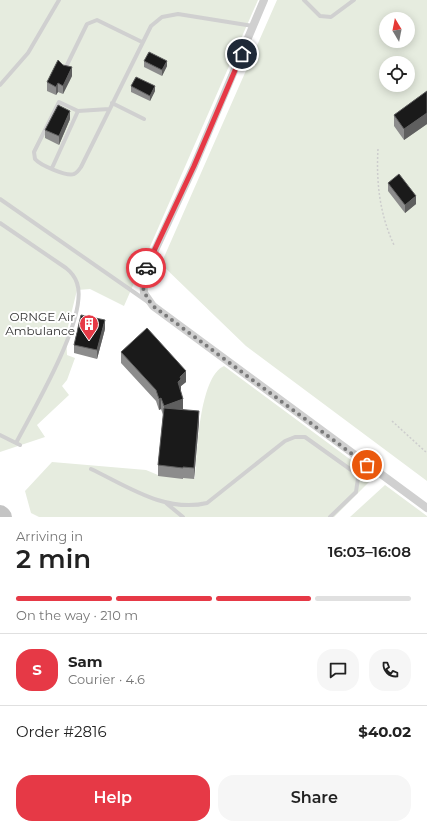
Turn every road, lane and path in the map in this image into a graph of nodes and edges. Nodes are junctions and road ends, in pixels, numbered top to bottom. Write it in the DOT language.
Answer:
graph roads {
  1 [pos="59,0"];
  2 [pos="264,0"];
  3 [pos="304,0"];
  4 [pos="354,0"];
  5 [pos="253,26"];
  6 [pos="142,42"];
  7 [pos="65,70"];
  8 [pos="0,85"];
  9 [pos="112,103"];
  10 [pos="109,109"];
  11 [pos="78,111"];
  12 [pos="144,118"];
  13 [pos="378,149"];
  14 [pos="52,168"];
  15 [pos="0,199"];
  16 [pos="0,223"];
  17 [pos="394,245"];
  18 [pos="153,306"];
  19 [pos="392,421"];
  20 [pos="0,435"];
  21 [pos="427,453"];
  22 [pos="90,469"];
  23 [pos="166,503"];
  24 [pos="427,508"];
  25 [pos="183,517"];
  26 [pos="330,517"];
  1 -- 8 [label="lane"];
  2 -- 5 [label="street"];
  3 -- 4 [label="lane"];
  5 -- 6 [label="lane"];
  5 -- 18 [label="street"];
  6 -- 7 [label="lane"];
  6 -- 9 [label="lane"];
  9 -- 10 [label="lane"];
  9 -- 12 [label="lane"];
  10 -- 11 [label="lane"];
  10 -- 14 [label="lane"];
  11 -- 14 [label="lane"];
  11 -- 14 [label="lane"];
  13 -- 17 [label="path"];
  15 -- 18 [label="lane"];
  16 -- 20 [label="lane"];
  18 -- 24 [label="street"];
  19 -- 21 [label="path"];
  22 -- 23 [label="lane"];
  23 -- 25 [label="lane"];
  23 -- 26 [label="lane"];
}
